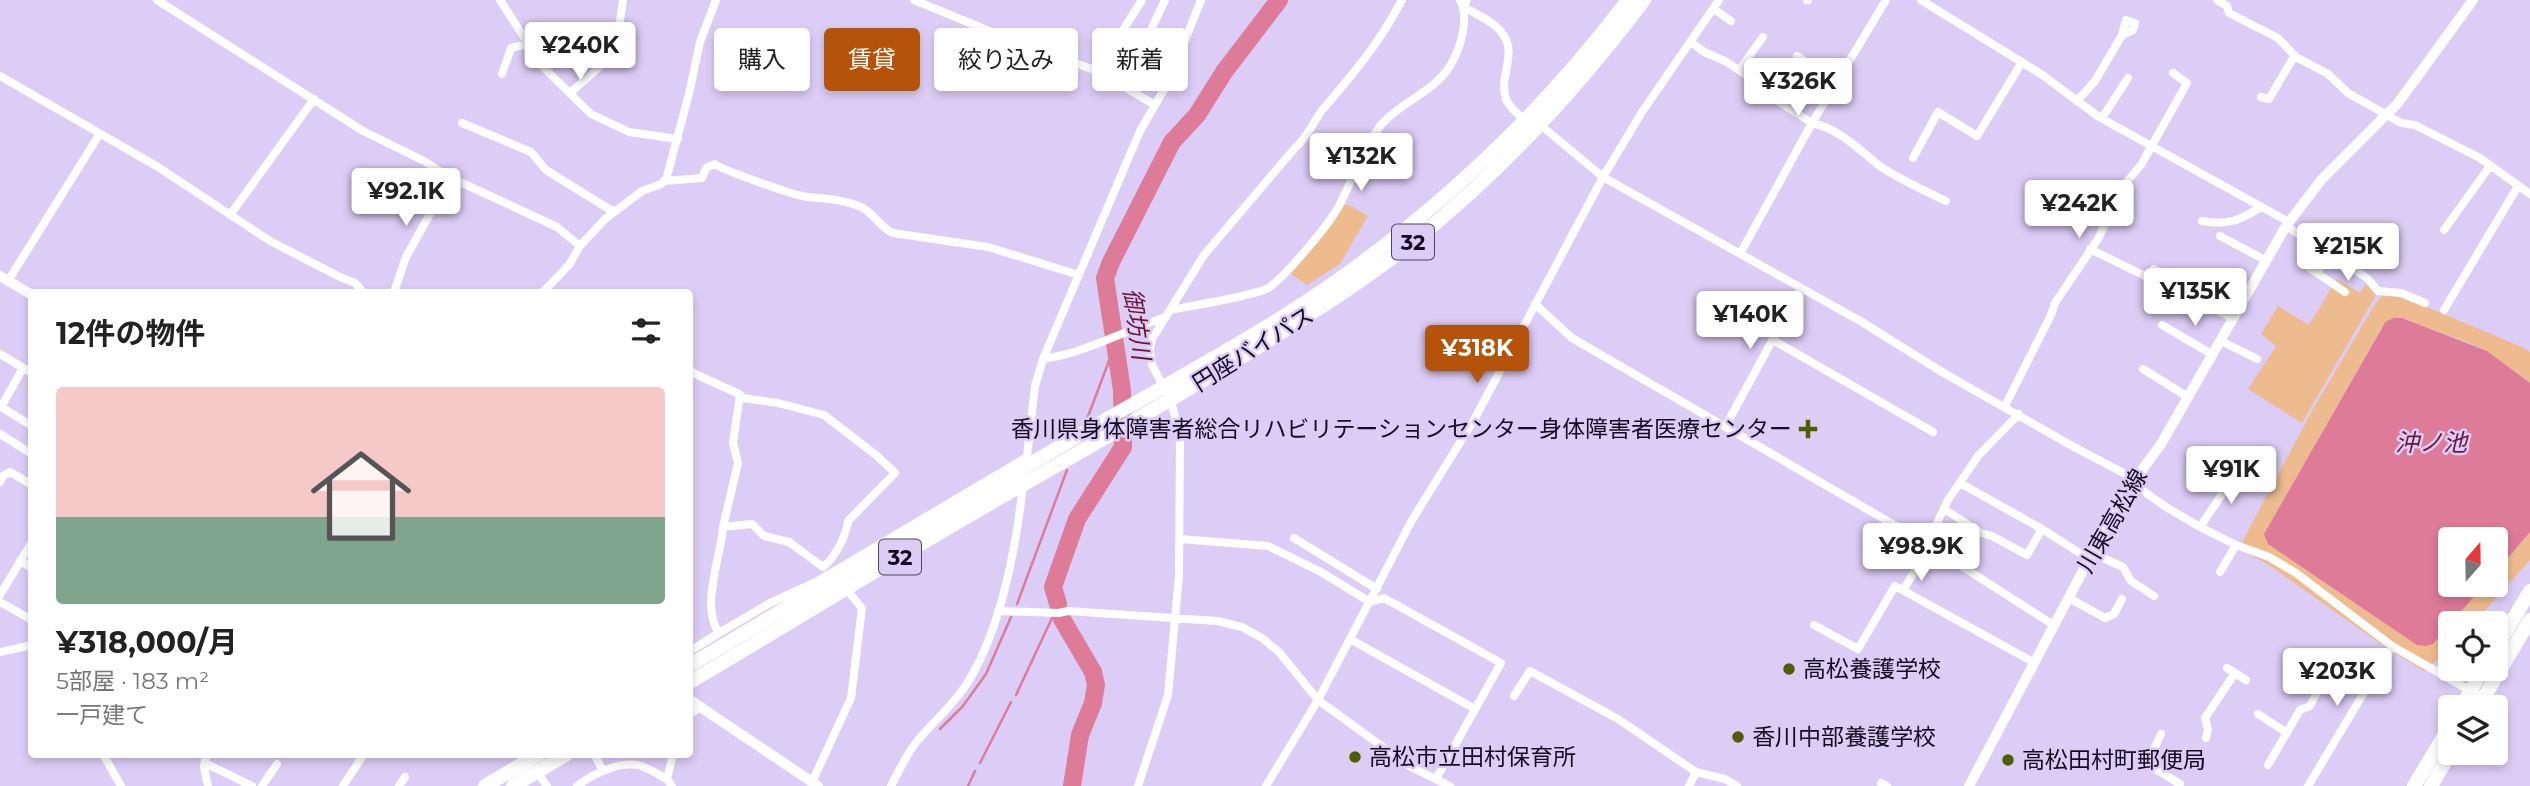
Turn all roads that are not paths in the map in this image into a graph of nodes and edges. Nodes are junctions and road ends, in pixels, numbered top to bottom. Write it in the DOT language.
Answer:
graph roads {
  1 [pos="157,0"];
  2 [pos="500,0"];
  3 [pos="623,0"];
  4 [pos="716,0"];
  5 [pos="914,0"];
  6 [pos="1142,0"];
  7 [pos="1165,0"];
  8 [pos="1201,0"];
  9 [pos="1402,0"];
  10 [pos="1628,0"];
  11 [pos="1644,0"];
  12 [pos="1886,0"];
  13 [pos="1921,0"];
  14 [pos="2217,0"];
  15 [pos="2473,0"];
  16 [pos="1464,2"];
  17 [pos="1716,4"];
  18 [pos="1731,20"];
  19 [pos="1124,28"];
  20 [pos="1152,28"];
  21 [pos="2122,35"];
  22 [pos="1763,37"];
  23 [pos="1692,42"];
  24 [pos="528,44"];
  25 [pos="1797,56"];
  26 [pos="2296,57"];
  27 [pos="2022,62"];
  28 [pos="1092,69"];
  29 [pos="1738,70"];
  30 [pos="2173,73"];
  31 [pos="502,74"];
  32 [pos="0,76"];
  33 [pos="2128,78"];
  34 [pos="1838,82"];
  35 [pos="1131,91"];
  36 [pos="570,93"];
  37 [pos="2261,97"];
  38 [pos="314,99"];
  39 [pos="2077,101"];
  40 [pos="1155,105"];
  41 [pos="2387,114"];
  42 [pos="2102,118"];
  43 [pos="1532,120"];
  44 [pos="461,123"];
  45 [pos="1812,123"];
  46 [pos="99,135"];
  47 [pos="678,139"];
  48 [pos="2151,146"];
  49 [pos="1913,158"];
  50 [pos="2490,166"];
  51 [pos="1603,177"];
  52 [pos="450,178"];
  53 [pos="664,181"];
  54 [pos="2518,186"];
  55 [pos="2530,194"];
  56 [pos="1946,201"];
  57 [pos="2261,207"];
  58 [pos="616,211"];
  59 [pos="230,215"];
  60 [pos="2202,221"];
  61 [pos="2288,224"];
  62 [pos="2444,230"];
  63 [pos="2220,236"];
  64 [pos="580,246"];
  65 [pos="2090,249"];
  66 [pos="1740,254"];
  67 [pos="2330,254"];
  68 [pos="2265,260"];
  69 [pos="2305,265"];
  70 [pos="2318,273"];
  71 [pos="1079,275"];
  72 [pos="4,278"];
  73 [pos="1801,288"];
  74 [pos="360,289"];
  75 [pos="395,289"];
  76 [pos="546,289"];
  77 [pos="2345,292"];
  78 [pos="28,293"];
  79 [pos="2425,303"];
  80 [pos="1535,304"];
  81 [pos="2444,310"];
  82 [pos="1169,313"];
  83 [pos="2233,319"];
  84 [pos="2162,325"];
  85 [pos="1773,340"];
  86 [pos="2221,341"];
  87 [pos="0,354"];
  88 [pos="2213,355"];
  89 [pos="1043,359"];
  90 [pos="2257,359"];
  91 [pos="2143,369"];
  92 [pos="27,371"];
  93 [pos="693,373"];
  94 [pos="1162,387"];
  95 [pos="740,396"];
  96 [pos="2188,397"];
  97 [pos="1171,401"];
  98 [pos="2005,406"];
  99 [pos="2019,414"];
  100 [pos="28,424"];
  101 [pos="1725,427"];
  102 [pos="1933,432"];
  103 [pos="0,434"];
  104 [pos="28,452"];
  105 [pos="1027,461"];
  106 [pos="2239,469"];
  107 [pos="2134,481"];
  108 [pos="0,482"];
  109 [pos="1960,482"];
  110 [pos="28,483"];
  111 [pos="1023,485"];
  112 [pos="1944,509"];
  113 [pos="723,527"];
  114 [pos="2200,527"];
  115 [pos="2042,529"];
  116 [pos="1294,538"];
  117 [pos="1180,539"];
  118 [pos="2236,545"];
  119 [pos="1928,546"];
  120 [pos="28,548"];
  121 [pos="2090,556"];
  122 [pos="20,561"];
  123 [pos="28,566"];
  124 [pos="2221,572"];
  125 [pos="846,589"];
  126 [pos="1377,589"];
  127 [pos="1903,590"];
  128 [pos="2530,591"];
  129 [pos="0,595"];
  130 [pos="2154,596"];
  131 [pos="2069,598"];
  132 [pos="2122,599"];
  133 [pos="1370,601"];
  134 [pos="0,602"];
  135 [pos="998,611"];
  136 [pos="28,618"];
  137 [pos="1176,618"];
  138 [pos="2530,620"];
  139 [pos="1814,625"];
  140 [pos="2054,626"];
  141 [pos="2508,629"];
  142 [pos="719,633"];
  143 [pos="1350,639"];
  144 [pos="28,646"];
  145 [pos="2392,646"];
  146 [pos="693,649"];
  147 [pos="0,652"];
  148 [pos="693,663"];
  149 [pos="2035,663"];
  150 [pos="2290,668"];
  151 [pos="693,680"];
  152 [pos="2245,680"];
  153 [pos="2472,695"];
  154 [pos="2481,695"];
  155 [pos="1514,696"];
  156 [pos="1318,700"];
  157 [pos="693,702"];
  158 [pos="701,707"];
  159 [pos="1475,709"];
  160 [pos="693,712"];
  161 [pos="2258,714"];
  162 [pos="2287,733"];
  163 [pos="2161,734"];
  164 [pos="2206,738"];
  165 [pos="2438,746"];
  166 [pos="105,758"];
  167 [pos="205,758"];
  168 [pos="361,758"];
  169 [pos="532,758"];
  170 [pos="560,758"];
  171 [pos="596,758"];
  172 [pos="672,758"];
  173 [pos="277,764"];
  174 [pos="2268,765"];
  175 [pos="2443,765"];
  176 [pos="603,771"];
  177 [pos="537,772"];
  178 [pos="1696,772"];
  179 [pos="405,777"];
  180 [pos="1436,779"];
  181 [pos="669,782"];
  182 [pos="813,784"];
  183 [pos="2180,784"];
  184 [pos="121,786"];
  185 [pos="208,786"];
  186 [pos="252,786"];
  187 [pos="262,786"];
  188 [pos="342,786"];
  189 [pos="399,786"];
  190 [pos="485,786"];
  191 [pos="513,786"];
  192 [pos="547,786"];
  193 [pos="577,786"];
  194 [pos="891,786"];
  195 [pos="1138,786"];
  196 [pos="1266,786"];
  197 [pos="1450,786"];
  198 [pos="1689,786"];
  199 [pos="1737,786"];
  200 [pos="1969,786"];
  201 [pos="2308,786"];
  202 [pos="2414,786"];
  203 [pos="2431,786"];
  1 -- 38 [label="street"];
  2 -- 24 [label="street"];
  3 -- 36 [label="street"];
  4 -- 47 [label="street"];
  5 -- 28 [label="street"];
  6 -- 19 [label="street"];
  7 -- 20 [label="street"];
  8 -- 40 [label="street"];
  9 -- 82 [label="street"];
  10 -- 43 [label="highway, 円座バイパス / 32"];
  11 -- 43 [label="highway, 円座バイパス / 32"];
  12 -- 34 [label="street"];
  13 -- 27 [label="street"];
  14 -- 26 [label="street"];
  15 -- 41 [label="main road, 川東高松線"];
  16 -- 43 [label="street"];
  16 -- 82 [label="street"];
  17 -- 18 [label="street"];
  17 -- 23 [label="street"];
  21 -- 39 [label="street"];
  22 -- 29 [label="street"];
  23 -- 29 [label="street"];
  23 -- 51 [label="street"];
  24 -- 31 [label="street"];
  24 -- 36 [label="street"];
  25 -- 34 [label="street"];
  26 -- 37 [label="street"];
  26 -- 41 [label="street"];
  27 -- 39 [label="street"];
  27 -- 49 [label="street"];
  29 -- 45 [label="street"];
  30 -- 48 [label="street"];
  32 -- 46 [label="street"];
  33 -- 42 [label="street"];
  34 -- 45 [label="street"];
  35 -- 40 [label="street"];
  36 -- 47 [label="street"];
  38 -- 52 [label="street"];
  38 -- 59 [label="street"];
  39 -- 42 [label="street"];
  40 -- 71 [label="street"];
  41 -- 50 [label="street"];
  41 -- 61 [label="main road, 川東高松線"];
  42 -- 48 [label="street"];
  43 -- 51 [label="street"];
  43 -- 94 [label="highway, 円座バイパス / 32"];
  43 -- 97 [label="highway, 円座バイパス / 32"];
  44 -- 58 [label="street"];
  45 -- 56 [label="street"];
  45 -- 66 [label="street"];
  46 -- 59 [label="street"];
  46 -- 72 [label="street"];
  47 -- 53 [label="street"];
  48 -- 57 [label="street"];
  48 -- 65 [label="street"];
  50 -- 54 [label="street"];
  50 -- 62 [label="street"];
  51 -- 66 [label="street"];
  51 -- 80 [label="street"];
  52 -- 64 [label="street"];
  52 -- 75 [label="street"];
  53 -- 58 [label="street"];
  53 -- 71 [label="street"];
  54 -- 55 [label="street"];
  54 -- 81 [label="street"];
  57 -- 60 [label="street"];
  57 -- 61 [label="street"];
  58 -- 64 [label="street"];
  59 -- 74 [label="street"];
  61 -- 67 [label="street"];
  61 -- 68 [label="main road, 川東高松線"];
  63 -- 68 [label="street"];
  64 -- 76 [label="street"];
  65 -- 83 [label="street"];
  65 -- 98 [label="street"];
  66 -- 73 [label="street"];
  67 -- 70 [label="street"];
  67 -- 79 [label="street"];
  68 -- 83 [label="main road, 川東高松線"];
  69 -- 70 [label="street"];
  70 -- 77 [label="street"];
  71 -- 89 [label="street"];
  72 -- 78 [label="main road"];
  73 -- 85 [label="street"];
  73 -- 98 [label="street"];
  80 -- 101 [label="street"];
  80 -- 126 [label="street"];
  82 -- 89 [label="street"];
  82 -- 94 [label="street"];
  83 -- 86 [label="main road, 川東高松線"];
  84 -- 88 [label="street"];
  85 -- 101 [label="street"];
  85 -- 102 [label="street"];
  86 -- 88 [label="main road, 川東高松線"];
  86 -- 90 [label="street"];
  87 -- 92 [label="street"];
  88 -- 96 [label="main road, 川東高松線"];
  89 -- 105 [label="street"];
  91 -- 96 [label="street"];
  92 -- 100 [label="street"];
  93 -- 95 [label="street"];
  94 -- 97 [label="street"];
  94 -- 105 [label="highway, 円座バイパス / 32"];
  95 -- 113 [label="street"];
  95 -- 113 [label="street"];
  96 -- 107 [label="main road, 川東高松線"];
  97 -- 111 [label="highway, 円座バイパス / 32"];
  97 -- 117 [label="street"];
  98 -- 99 [label="street"];
  99 -- 107 [label="street"];
  99 -- 109 [label="street"];
  101 -- 119 [label="street"];
  103 -- 104 [label="street"];
  105 -- 111 [label="street"];
  105 -- 142 [label="street"];
  105 -- 148 [label="highway, 円座バイパス / 32"];
  106 -- 114 [label="street"];
  107 -- 114 [label="street"];
  107 -- 121 [label="main road, 川東高松線"];
  108 -- 110 [label="street"];
  109 -- 112 [label="street"];
  109 -- 115 [label="street"];
  111 -- 125 [label="highway, 円座バイパス / 32"];
  111 -- 135 [label="street"];
  112 -- 115 [label="street"];
  112 -- 119 [label="street"];
  113 -- 142 [label="street"];
  114 -- 118 [label="street"];
  115 -- 121 [label="street"];
  116 -- 126 [label="street"];
  117 -- 133 [label="street"];
  117 -- 137 [label="street"];
  118 -- 124 [label="street"];
  118 -- 145 [label="street"];
  119 -- 127 [label="street"];
  119 -- 140 [label="street"];
  120 -- 122 [label="street"];
  121 -- 130 [label="street"];
  121 -- 131 [label="main road, 川東高松線"];
  122 -- 123 [label="street"];
  122 -- 129 [label="street"];
  125 -- 151 [label="highway, 円座バイパス / 32"];
  125 -- 182 [label="street"];
  126 -- 133 [label="street"];
  127 -- 139 [label="street"];
  127 -- 149 [label="street"];
  128 -- 141 [label="highway"];
  131 -- 132 [label="street"];
  131 -- 140 [label="main road, 川東高松線"];
  133 -- 143 [label="street"];
  133 -- 159 [label="street"];
  134 -- 136 [label="street"];
  135 -- 137 [label="street"];
  135 -- 194 [label="street"];
  137 -- 156 [label="street"];
  137 -- 195 [label="street"];
  138 -- 154 [label="highway"];
  140 -- 149 [label="main road, 川東高松線"];
  142 -- 146 [label="street"];
  143 -- 156 [label="street"];
  143 -- 159 [label="street"];
  144 -- 147 [label="street"];
  145 -- 153 [label="street"];
  145 -- 201 [label="street"];
  149 -- 200 [label="main road, 川東高松線"];
  150 -- 162 [label="street"];
  152 -- 164 [label="street"];
  155 -- 178 [label="street"];
  156 -- 180 [label="street"];
  156 -- 196 [label="street"];
  157 -- 158 [label="main road"];
  158 -- 160 [label="street"];
  158 -- 182 [label="main road"];
  159 -- 180 [label="street"];
  161 -- 162 [label="street"];
  162 -- 174 [label="street"];
  163 -- 183 [label="street"];
  165 -- 202 [label="highway"];
  166 -- 184 [label="street"];
  167 -- 185 [label="street"];
  167 -- 186 [label="street"];
  168 -- 188 [label="street"];
  169 -- 190 [label="highway"];
  170 -- 177 [label="highway"];
  171 -- 176 [label="street"];
  172 -- 181 [label="street"];
  173 -- 187 [label="street"];
  175 -- 203 [label="highway"];
  176 -- 181 [label="street"];
  176 -- 193 [label="street"];
  177 -- 191 [label="highway"];
  177 -- 192 [label="street"];
  178 -- 198 [label="street"];
  178 -- 199 [label="street"];
  179 -- 189 [label="street"];
  180 -- 197 [label="street"];
}
